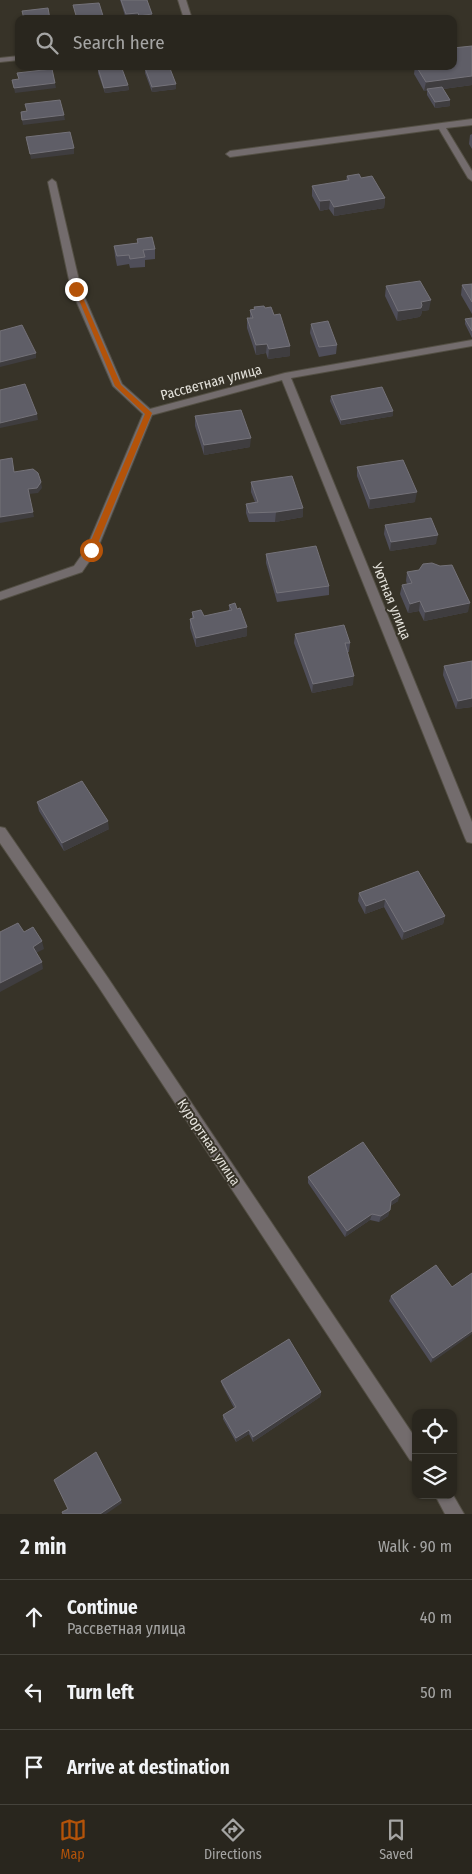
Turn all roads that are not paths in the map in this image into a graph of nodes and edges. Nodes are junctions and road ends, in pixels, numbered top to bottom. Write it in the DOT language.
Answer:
graph roads {
  1 [pos="182,0"];
  2 [pos="187,15"];
  3 [pos="15,58"];
  4 [pos="0,60"];
  5 [pos="472,122"];
  6 [pos="442,126"];
  7 [pos="230,154"];
  8 [pos="472,178"];
  9 [pos="52,182"];
  10 [pos="472,343"];
  11 [pos="285,376"];
  12 [pos="148,413"];
  13 [pos="0,596"];
  14 [pos="0,832"];
  15 [pos="472,838"];
  16 [pos="412,1448"];
  17 [pos="446,1499"];
  18 [pos="455,1514"];
  1 -- 2 [label="street"];
  3 -- 4 [label="street"];
  5 -- 6 [label="street"];
  6 -- 7 [label="street"];
  6 -- 8 [label="street"];
  9 -- 12 [label="street"];
  10 -- 11 [label="street, Рассветная улица"];
  11 -- 12 [label="street, Рассветная улица"];
  11 -- 15 [label="street, Уютная улица"];
  12 -- 13 [label="street, Рассветная улица"];
  14 -- 16 [label="street, Курортная улица"];
  17 -- 18 [label="street"];
}
